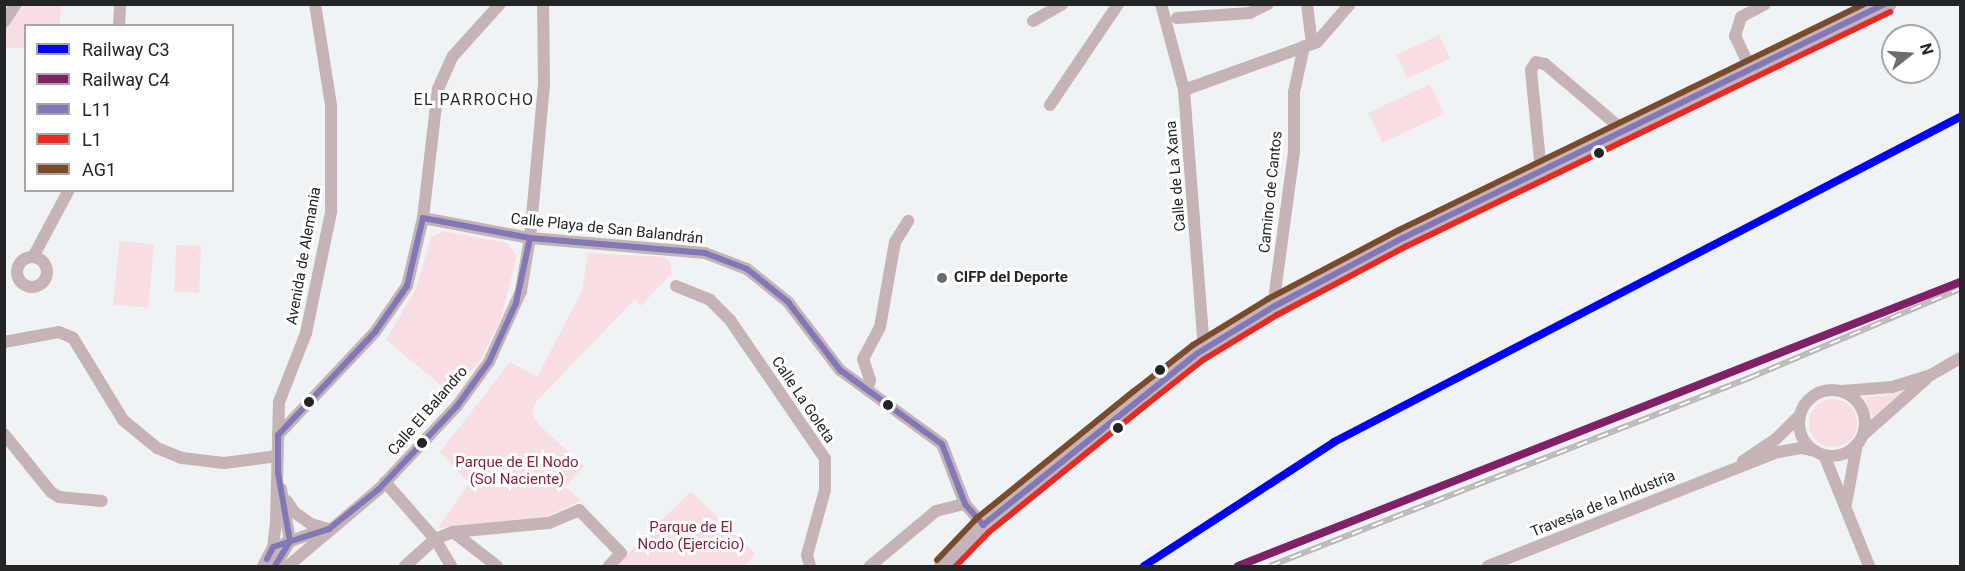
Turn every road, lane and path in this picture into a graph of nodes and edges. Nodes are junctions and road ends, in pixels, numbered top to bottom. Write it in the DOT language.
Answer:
graph roads {
  1 [pos="10,4"];
  2 [pos="16,4"];
  3 [pos="120,4"];
  4 [pos="315,4"];
  5 [pos="500,4"];
  6 [pos="543,4"];
  7 [pos="1062,4"];
  8 [pos="1118,4"];
  9 [pos="1161,4"];
  10 [pos="1268,4"];
  11 [pos="1307,4"];
  12 [pos="1350,4"];
  13 [pos="1765,4"];
  14 [pos="1886,4"];
  15 [pos="4,8"];
  16 [pos="1177,18"];
  17 [pos="1033,21"];
  18 [pos="4,22"];
  19 [pos="119,24"];
  20 [pos="1308,45"];
  21 [pos="1751,70"];
  22 [pos="1184,90"];
  23 [pos="1050,105"];
  24 [pos="1624,131"];
  25 [pos="1541,171"];
  26 [pos="68,192"];
  27 [pos="423,218"];
  28 [pos="908,221"];
  29 [pos="530,238"];
  30 [pos="33,257"];
  31 [pos="676,286"];
  32 [pos="1273,307"];
  33 [pos="4,342"];
  34 [pos="1204,349"];
  35 [pos="1960,358"];
  36 [pos="1929,376"];
  37 [pos="867,390"];
  38 [pos="1840,391"];
  39 [pos="279,402"];
  40 [pos="302,408"];
  41 [pos="1800,415"];
  42 [pos="4,434"];
  43 [pos="278,435"];
  44 [pos="1860,440"];
  45 [pos="1820,453"];
  46 [pos="278,456"];
  47 [pos="1730,470"];
  48 [pos="278,473"];
  49 [pos="385,482"];
  50 [pos="283,495"];
  51 [pos="102,501"];
  52 [pos="965,504"];
  53 [pos="1846,504"];
  54 [pos="982,525"];
  55 [pos="329,529"];
  56 [pos="453,532"];
  57 [pos="435,539"];
  58 [pos="290,541"];
  59 [pos="273,547"];
  60 [pos="263,567"];
  61 [pos="275,567"];
  62 [pos="288,567"];
  63 [pos="405,567"];
  64 [pos="452,567"];
  65 [pos="497,567"];
  66 [pos="609,567"];
  67 [pos="810,567"];
  68 [pos="870,567"];
  69 [pos="944,567"];
  70 [pos="1488,567"];
  71 [pos="1869,567"];
  1 -- 15 [label="street"];
  2 -- 18 [label="street"];
  3 -- 19 [label="street"];
  4 -- 39 [label="street, Avenida de Alemania"];
  5 -- 27 [label="street"];
  6 -- 29 [label="street, Calle El Balandro"];
  7 -- 17 [label="street"];
  8 -- 23 [label="street"];
  9 -- 22 [label="street, Calle de La Xana"];
  10 -- 16 [label="street"];
  11 -- 20 [label="street"];
  12 -- 20 [label="street"];
  13 -- 21 [label="street"];
  14 -- 21 [label="main road"];
  20 -- 22 [label="street"];
  20 -- 32 [label="street, Camino de Cantos"];
  21 -- 24 [label="main road"];
  22 -- 34 [label="street, Calle de La Xana"];
  24 -- 25 [label="main road"];
  24 -- 25 [label="street"];
  25 -- 32 [label="main road"];
  26 -- 30 [label="street"];
  27 -- 29 [label="street, Calle Playa de San Balandrán"];
  27 -- 40 [label="street"];
  28 -- 37 [label="street"];
  29 -- 37 [label="street, Calle Playa de San Balandrán"];
  29 -- 49 [label="street, Calle El Balandro"];
  31 -- 67 [label="street, Calle La Goleta"];
  32 -- 34 [label="main road"];
  33 -- 46 [label="street"];
  34 -- 54 [label="main road"];
  35 -- 36 [label="street, Travesía de la Industria"];
  36 -- 38 [label="street, Travesía de la Industria"];
  36 -- 44 [label="street, Travesía de la Industria"];
  37 -- 52 [label="street, Calle Playa de San Balandrán"];
  38 -- 41 [label="street, Travesía de la Industria"];
  38 -- 44 [label="street"];
  39 -- 40 [label="street"];
  39 -- 43 [label="street, Avenida de Alemania"];
  40 -- 43 [label="street"];
  41 -- 45 [label="street"];
  41 -- 47 [label="street, Travesía de la Industria"];
  42 -- 51 [label="street"];
  43 -- 46 [label="street, Avenida de Alemania"];
  44 -- 45 [label="street, Travesía de la Industria"];
  44 -- 53 [label="street"];
  45 -- 47 [label="street, Travesía de la Industria"];
  45 -- 53 [label="street"];
  46 -- 48 [label="street, Avenida de Alemania"];
  47 -- 70 [label="street, Travesía de la Industria"];
  48 -- 50 [label="street, Avenida de Alemania"];
  48 -- 59 [label="street, Avenida de Alemania"];
  49 -- 55 [label="street, Calle El Balandro"];
  49 -- 57 [label="street"];
  50 -- 55 [label="street"];
  50 -- 58 [label="street, Avenida de Alemania"];
  52 -- 54 [label="street, Calle Playa de San Balandrán"];
  52 -- 68 [label="street"];
  53 -- 71 [label="street"];
  54 -- 69 [label="main road"];
  55 -- 58 [label="street, Calle El Balandro"];
  55 -- 62 [label="street, Calle El Balandro"];
  56 -- 57 [label="street"];
  56 -- 65 [label="street"];
  56 -- 66 [label="street"];
  57 -- 63 [label="street"];
  57 -- 64 [label="street"];
  58 -- 59 [label="street, Calle El Balandro"];
  58 -- 61 [label="street"];
  59 -- 60 [label="street, Avenida de Alemania"];
}
